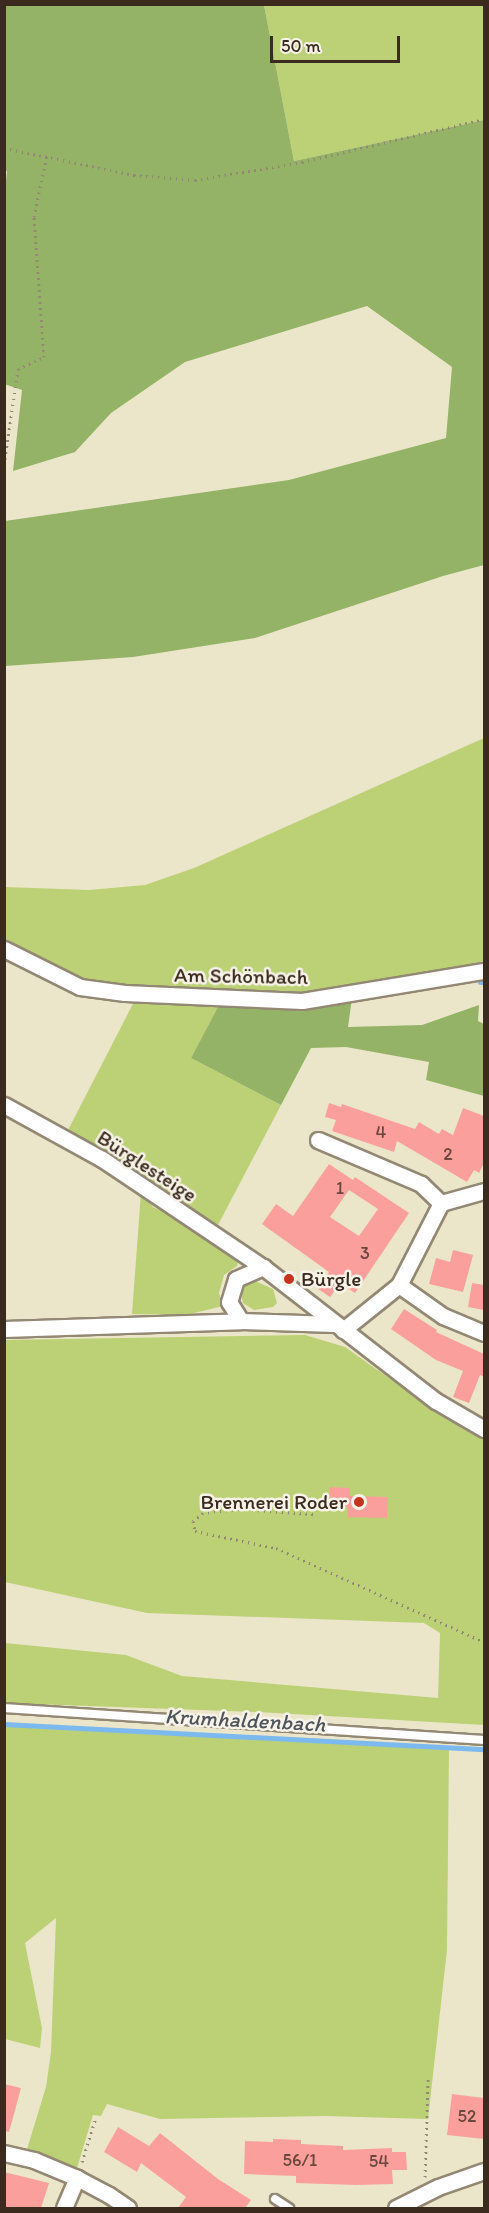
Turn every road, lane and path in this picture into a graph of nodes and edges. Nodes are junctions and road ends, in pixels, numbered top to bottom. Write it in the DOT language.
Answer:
graph roads {
  1 [pos="484,119"];
  2 [pos="4,148"];
  3 [pos="47,155"];
  4 [pos="4,465"];
  5 [pos="4,949"];
  6 [pos="484,971"];
  7 [pos="4,1105"];
  8 [pos="318,1140"];
  9 [pos="484,1191"];
  10 [pos="441,1203"];
  11 [pos="263,1267"];
  12 [pos="399,1285"];
  13 [pos="241,1321"];
  14 [pos="339,1327"];
  15 [pos="4,1329"];
  16 [pos="484,1333"];
  17 [pos="484,1429"];
  18 [pos="313,1514"];
  19 [pos="484,1642"];
  20 [pos="4,1708"];
  21 [pos="484,1740"];
  22 [pos="428,2079"];
  23 [pos="96,2117"];
  24 [pos="4,2153"];
  25 [pos="484,2171"];
  26 [pos="77,2178"];
  27 [pos="426,2194"];
  28 [pos="275,2199"];
  29 [pos="64,2208"];
  30 [pos="128,2208"];
  31 [pos="289,2208"];
  32 [pos="396,2208"];
  1 -- 3 [label="path"];
  2 -- 3 [label="path"];
  3 -- 4 [label="path"];
  5 -- 6 [label="street, Am Schönbach"];
  7 -- 11 [label="street, Bürglesteige"];
  8 -- 10 [label="street"];
  9 -- 10 [label="street"];
  10 -- 12 [label="street"];
  11 -- 13 [label="street"];
  11 -- 14 [label="street, Bürglesteige"];
  12 -- 14 [label="street"];
  12 -- 16 [label="street"];
  13 -- 14 [label="street"];
  13 -- 15 [label="street"];
  14 -- 17 [label="street, Bürglesteige"];
  18 -- 19 [label="path"];
  20 -- 21 [label="lane"];
  22 -- 27 [label="path"];
  23 -- 26 [label="path"];
  24 -- 26 [label="street"];
  25 -- 27 [label="street"];
  26 -- 29 [label="street"];
  26 -- 30 [label="street"];
  27 -- 32 [label="street"];
  28 -- 31 [label="lane"];
}
